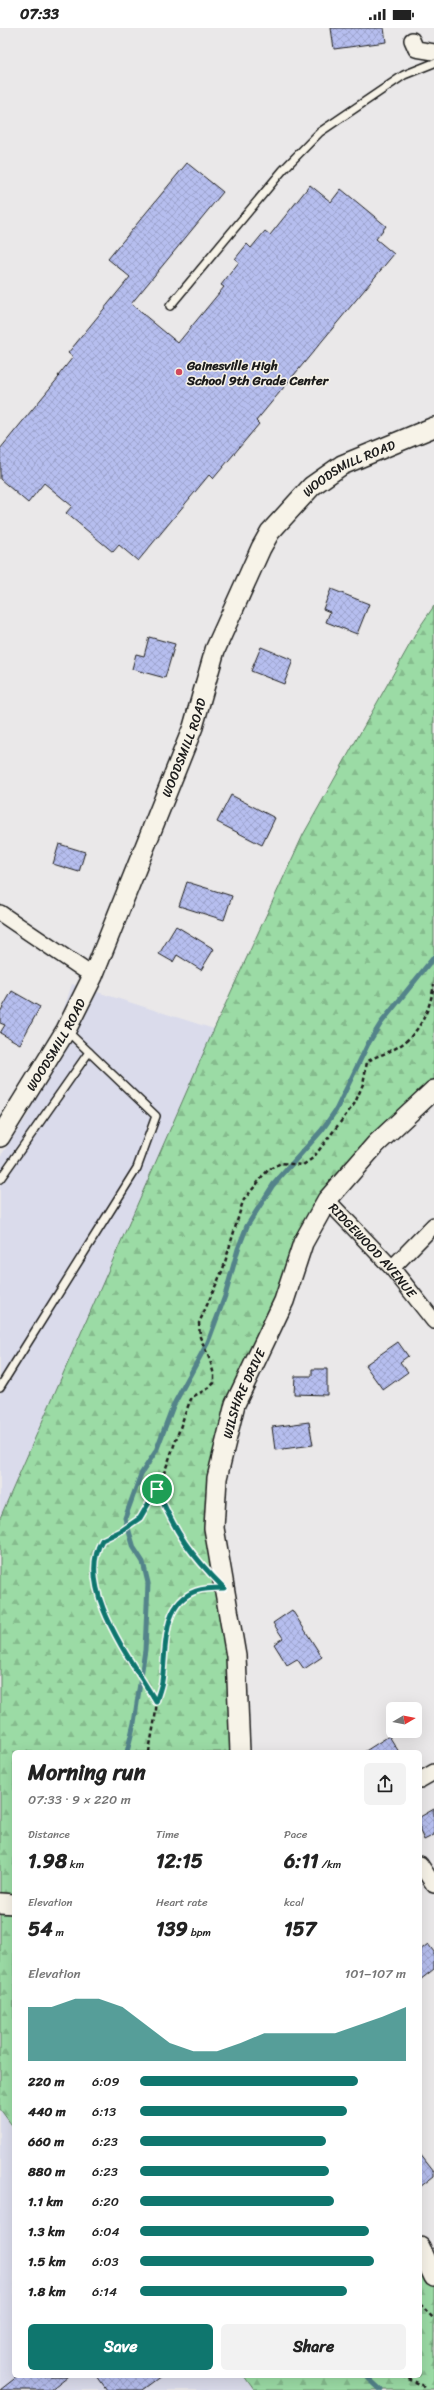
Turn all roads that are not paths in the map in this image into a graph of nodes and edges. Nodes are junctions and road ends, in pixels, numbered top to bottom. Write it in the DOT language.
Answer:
graph roads {
  1 [pos="412,40"];
  2 [pos="434,52"];
  3 [pos="434,63"];
  4 [pos="170,306"];
  5 [pos="434,427"];
  6 [pos="0,913"];
  7 [pos="92,976"];
  8 [pos="66,1030"];
  9 [pos="89,1052"];
  10 [pos="434,1090"];
  11 [pos="0,1137"];
  12 [pos="0,1180"];
  13 [pos="327,1200"];
  14 [pos="434,1225"];
  15 [pos="392,1268"];
  16 [pos="434,1320"];
  17 [pos="0,1387"];
  18 [pos="240,1750"];
  19 [pos="434,1772"];
  20 [pos="422,1779"];
  21 [pos="422,1867"];
  22 [pos="434,1885"];
  23 [pos="0,1903"];
  24 [pos="12,1904"];
  25 [pos="422,2251"];
  26 [pos="434,2277"];
  1 -- 2 [label="street"];
  3 -- 4 [label="lane"];
  5 -- 7 [label="street, WOODSMILL ROAD"];
  6 -- 7 [label="street"];
  7 -- 8 [label="street, WOODSMILL ROAD"];
  8 -- 9 [label="lane"];
  8 -- 11 [label="street, WOODSMILL ROAD"];
  9 -- 12 [label="lane"];
  9 -- 17 [label="lane"];
  10 -- 13 [label="street, WILSHIRE DRIVE"];
  13 -- 15 [label="street, RIDGEWOOD AVENUE"];
  13 -- 18 [label="street, WILSHIRE DRIVE"];
  14 -- 15 [label="street"];
  15 -- 16 [label="street, RIDGEWOOD AVENUE"];
  19 -- 20 [label="street"];
  21 -- 22 [label="street"];
  23 -- 24 [label="street"];
  25 -- 26 [label="street"];
}
